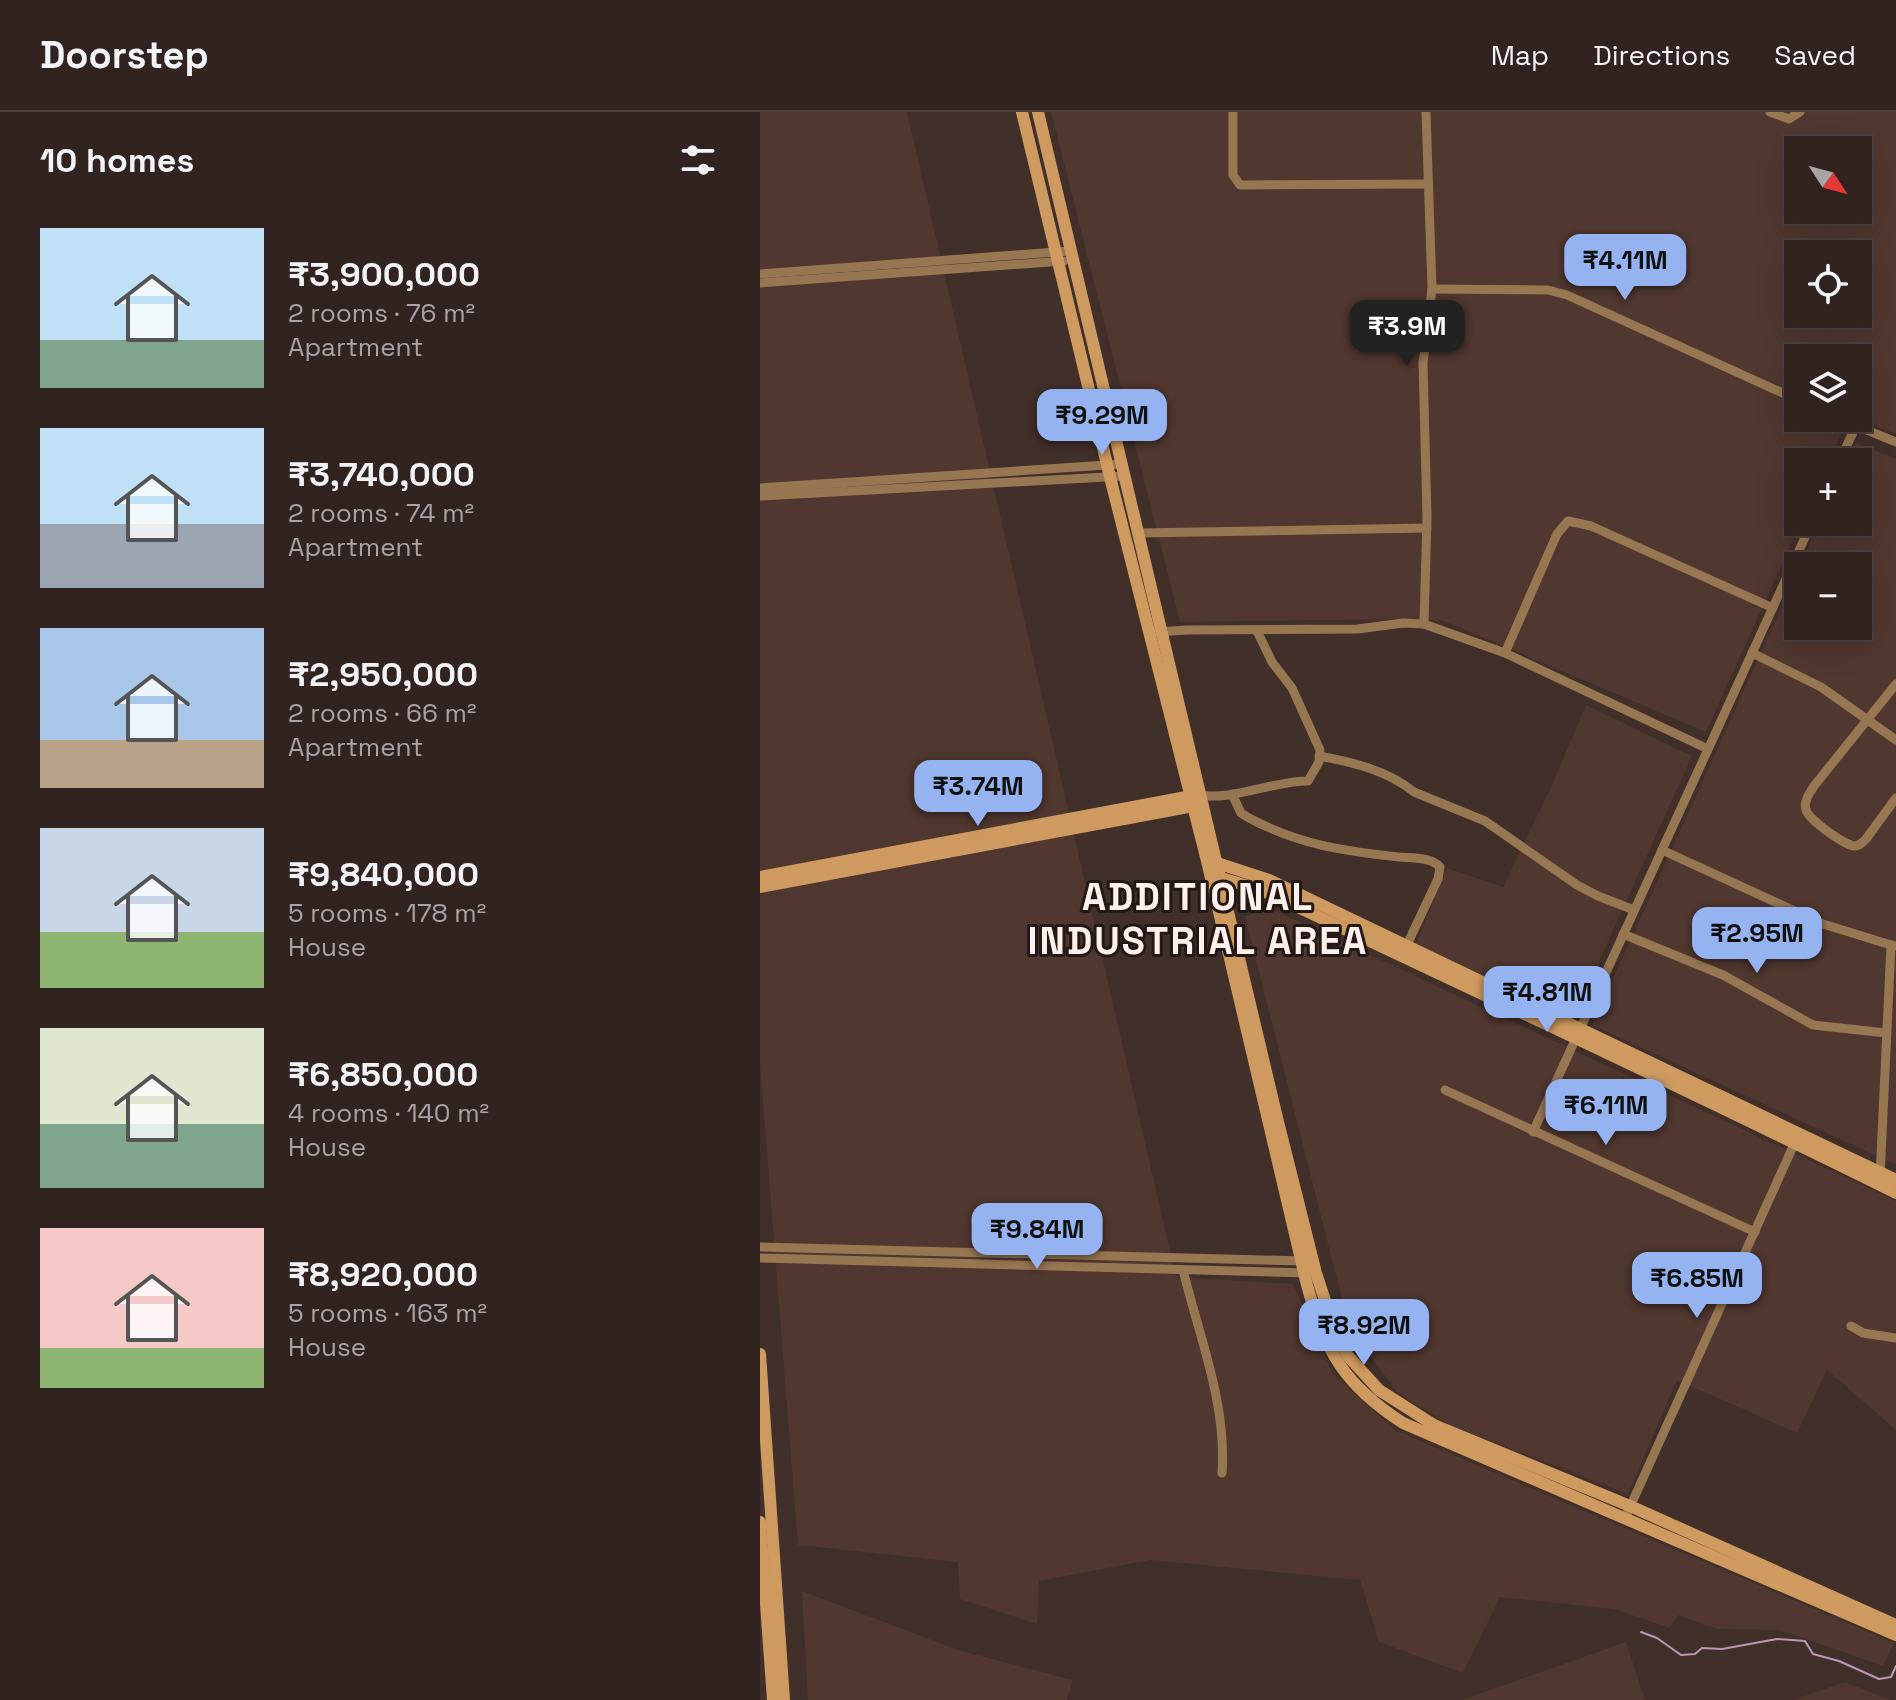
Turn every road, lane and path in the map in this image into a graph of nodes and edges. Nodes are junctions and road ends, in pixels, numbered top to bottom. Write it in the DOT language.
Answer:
graph roads {
  1 [pos="1233,112"];
  2 [pos="1426,112"];
  3 [pos="1770,112"];
  4 [pos="1800,112"];
  5 [pos="1029,113"];
  6 [pos="1428,184"];
  7 [pos="1064,256"];
  8 [pos="760,274"];
  9 [pos="760,283"];
  10 [pos="1432,289"];
  11 [pos="1784,394"];
  12 [pos="1871,432"];
  13 [pos="1896,442"];
  14 [pos="1123,470"];
  15 [pos="1109,471"];
  16 [pos="760,488"];
  17 [pos="760,496"];
  18 [pos="1427,528"];
  19 [pos="1138,533"];
  20 [pos="1806,536"];
  21 [pos="1773,608"];
  22 [pos="1424,624"];
  23 [pos="1257,631"];
  24 [pos="1156,632"];
  25 [pos="1505,653"];
  26 [pos="1752,653"];
  27 [pos="1896,684"];
  28 [pos="1869,721"];
  29 [pos="1896,740"];
  30 [pos="1708,749"];
  31 [pos="1319,756"];
  32 [pos="1232,794"];
  33 [pos="1896,798"];
  34 [pos="1199,800"];
  35 [pos="1662,850"];
  36 [pos="1213,862"];
  37 [pos="1216,876"];
  38 [pos="760,877"];
  39 [pos="760,887"];
  40 [pos="1634,910"];
  41 [pos="1623,934"];
  42 [pos="1894,945"];
  43 [pos="1404,951"];
  44 [pos="1886,1033"];
  45 [pos="1577,1034"];
  46 [pos="1890,1089"];
  47 [pos="1445,1090"];
  48 [pos="1533,1132"];
  49 [pos="1797,1138"];
  50 [pos="1880,1179"];
  51 [pos="1896,1180"];
  52 [pos="1896,1193"];
  53 [pos="1755,1232"];
  54 [pos="760,1247"];
  55 [pos="882,1256"];
  56 [pos="760,1258"];
  57 [pos="1309,1267"];
  58 [pos="1183,1270"];
  59 [pos="1851,1326"];
  60 [pos="1896,1338"];
  61 [pos="760,1354"];
  62 [pos="1222,1473"];
  63 [pos="1628,1512"];
  64 [pos="760,1522"];
  65 [pos="1896,1625"];
  66 [pos="769,1630"];
  67 [pos="1896,1635"];
  68 [pos="773,1700"];
  69 [pos="784,1700"];
  1 -- 6 [label="street"];
  2 -- 6 [label="street"];
  3 -- 4 [label="street"];
  5 -- 7 [label="street"];
  6 -- 10 [label="street"];
  7 -- 8 [label="street"];
  7 -- 9 [label="street"];
  7 -- 14 [label="street"];
  7 -- 15 [label="street"];
  10 -- 11 [label="street"];
  10 -- 18 [label="street"];
  12 -- 13 [label="street"];
  14 -- 15 [label="street"];
  14 -- 19 [label="street"];
  15 -- 16 [label="street"];
  15 -- 17 [label="street"];
  15 -- 24 [label="street"];
  18 -- 19 [label="street"];
  18 -- 22 [label="street"];
  19 -- 24 [label="street"];
  20 -- 21 [label="street"];
  21 -- 25 [label="street"];
  21 -- 26 [label="street"];
  22 -- 23 [label="street"];
  22 -- 25 [label="street"];
  23 -- 24 [label="street"];
  23 -- 31 [label="street"];
  24 -- 34 [label="street"];
  25 -- 30 [label="street"];
  26 -- 28 [label="street"];
  26 -- 30 [label="street"];
  27 -- 28 [label="street"];
  28 -- 29 [label="street"];
  28 -- 33 [label="street"];
  30 -- 35 [label="street"];
  31 -- 32 [label="street"];
  31 -- 40 [label="street"];
  32 -- 34 [label="street"];
  32 -- 43 [label="street"];
  34 -- 36 [label="street"];
  34 -- 38 [label="street"];
  34 -- 39 [label="street"];
  35 -- 40 [label="street"];
  35 -- 42 [label="street"];
  36 -- 37 [label="street"];
  36 -- 43 [label="street"];
  37 -- 43 [label="street"];
  37 -- 57 [label="street"];
  40 -- 41 [label="street"];
  41 -- 44 [label="street"];
  41 -- 45 [label="street"];
  42 -- 44 [label="street"];
  43 -- 45 [label="street"];
  44 -- 46 [label="street"];
  45 -- 48 [label="street"];
  45 -- 49 [label="street"];
  46 -- 50 [label="street"];
  47 -- 48 [label="street"];
  48 -- 53 [label="street"];
  49 -- 50 [label="street"];
  49 -- 53 [label="street"];
  50 -- 51 [label="street"];
  50 -- 52 [label="street"];
  53 -- 63 [label="street"];
  54 -- 55 [label="street"];
  55 -- 56 [label="street"];
  55 -- 57 [label="street"];
  55 -- 58 [label="street"];
  57 -- 58 [label="street"];
  57 -- 63 [label="street"];
  58 -- 62 [label="street"];
  59 -- 60 [label="street"];
  61 -- 66 [label="street"];
  63 -- 65 [label="street"];
  63 -- 67 [label="street"];
  64 -- 66 [label="street"];
  66 -- 68 [label="street"];
  66 -- 69 [label="street"];
}
